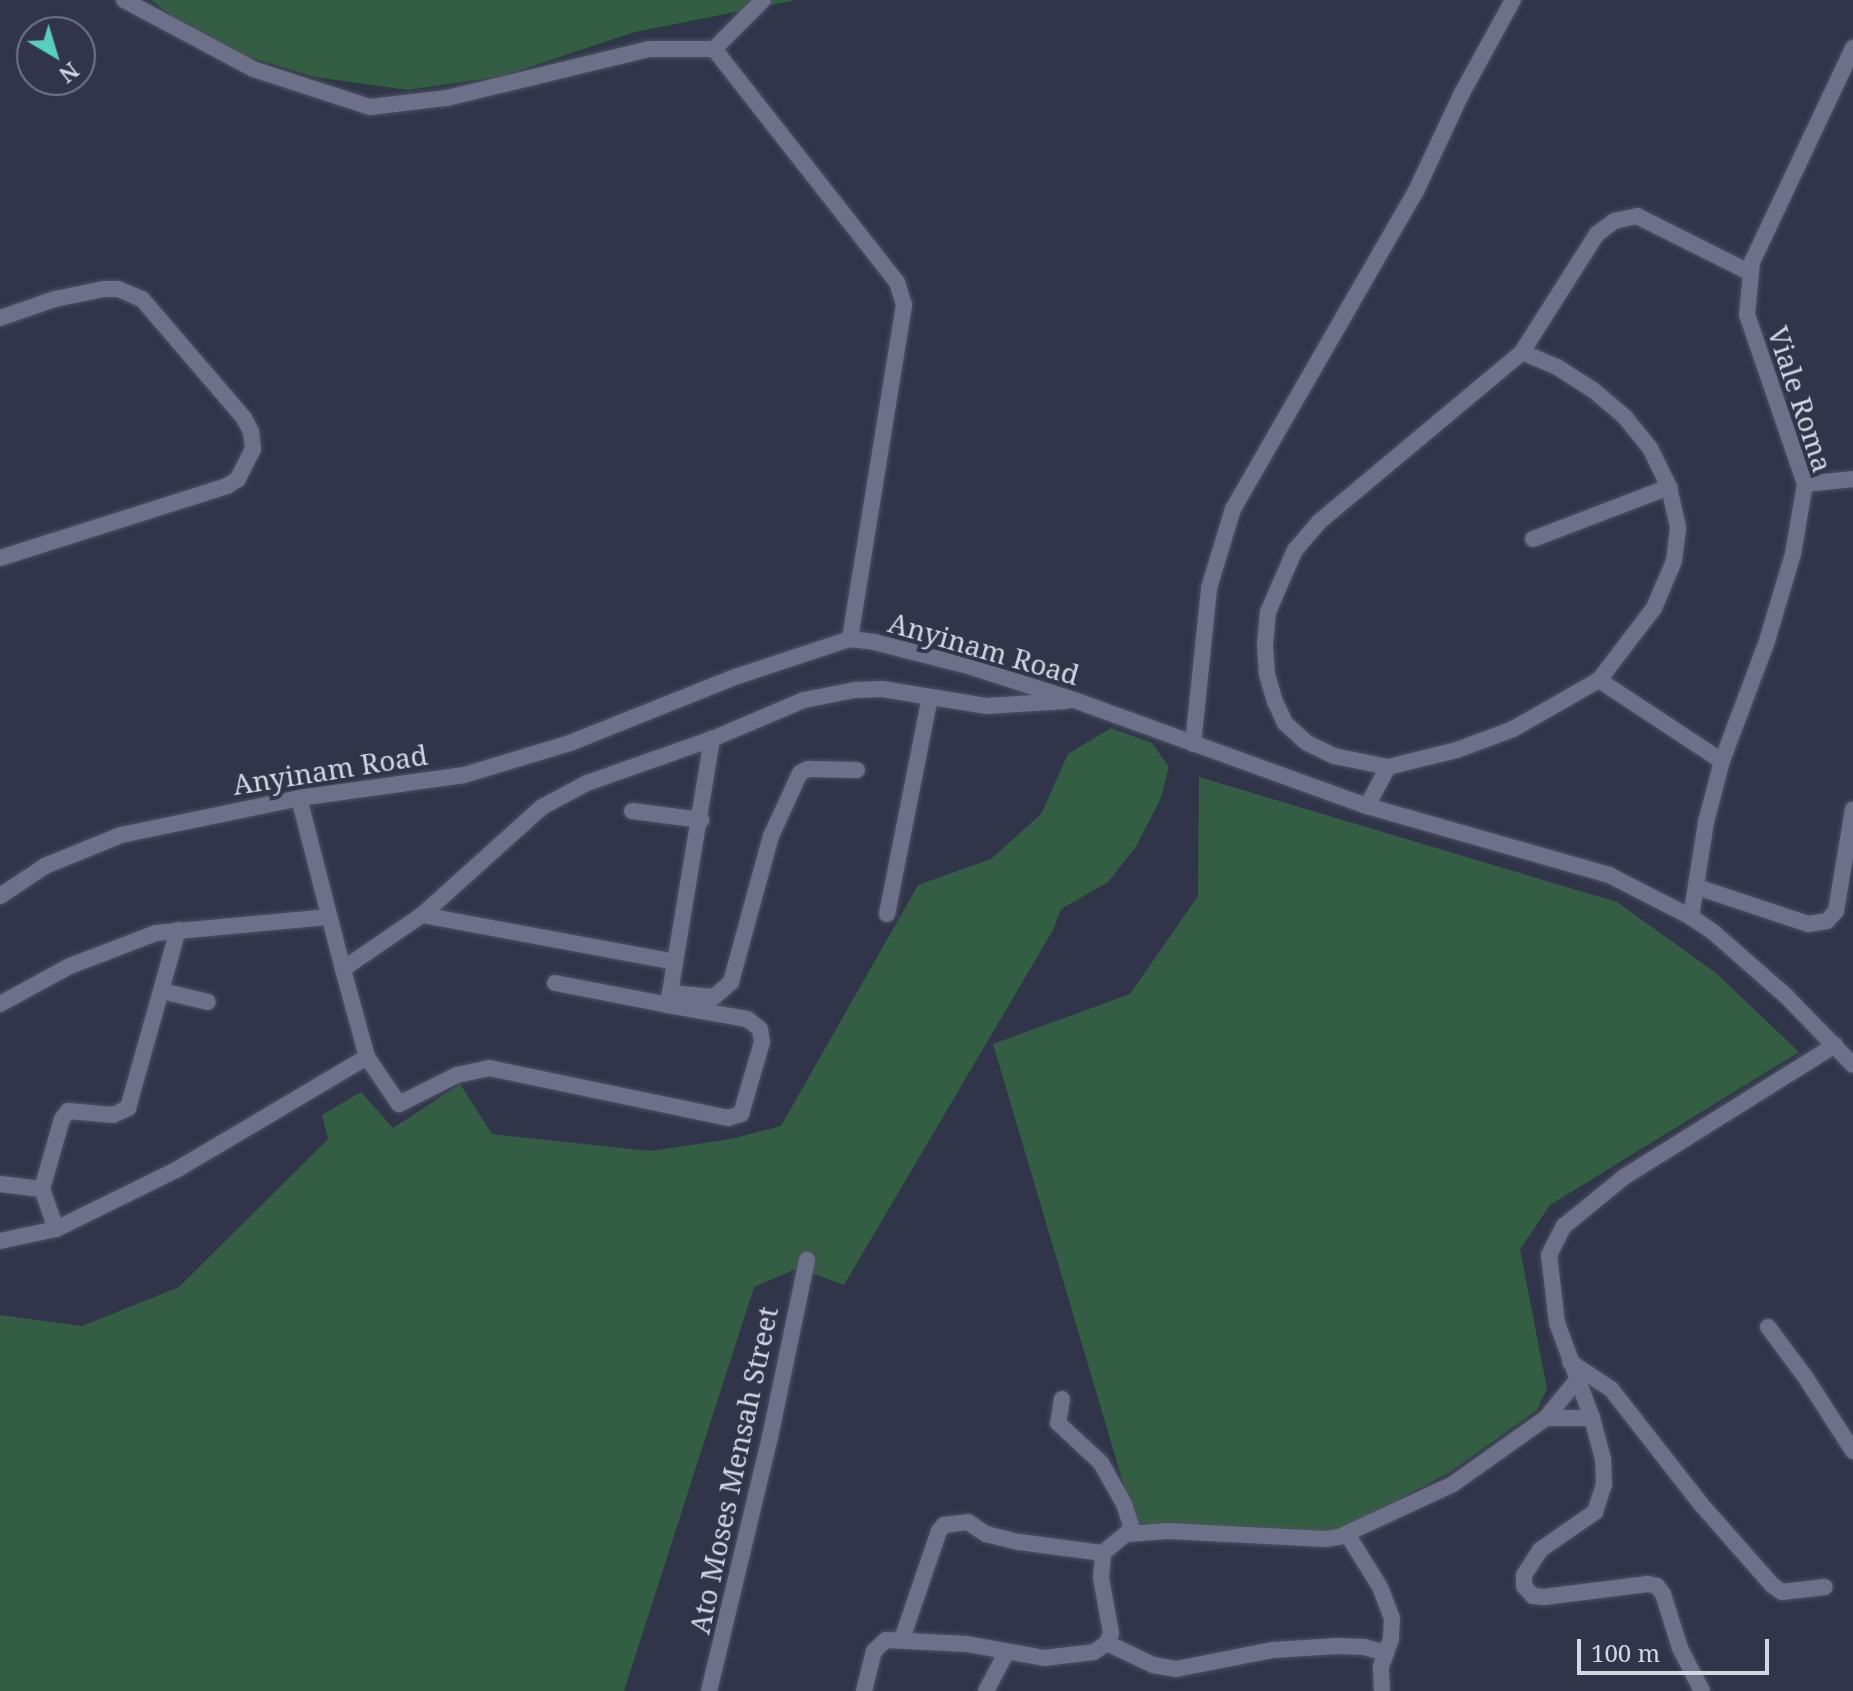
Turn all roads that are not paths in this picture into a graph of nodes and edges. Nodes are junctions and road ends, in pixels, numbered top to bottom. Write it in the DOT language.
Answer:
graph roads {
  1 [pos="124,0"];
  2 [pos="763,0"];
  3 [pos="1513,0"];
  4 [pos="1853,48"];
  5 [pos="714,49"];
  6 [pos="1751,273"];
  7 [pos="0,318"];
  8 [pos="1522,352"];
  9 [pos="1853,479"];
  10 [pos="1805,484"];
  11 [pos="1669,487"];
  12 [pos="1533,539"];
  13 [pos="0,558"];
  14 [pos="850,639"];
  15 [pos="1599,680"];
  16 [pos="930,697"];
  17 [pos="1074,700"];
  18 [pos="712,739"];
  19 [pos="1193,744"];
  20 [pos="1722,761"];
  21 [pos="1388,767"];
  22 [pos="857,770"];
  23 [pos="299,798"];
  24 [pos="1367,806"];
  25 [pos="1853,809"];
  26 [pos="632,811"];
  27 [pos="701,820"];
  28 [pos="1697,887"];
  29 [pos="0,896"];
  30 [pos="887,914"];
  31 [pos="422,915"];
  32 [pos="327,917"];
  33 [pos="1691,917"];
  34 [pos="178,930"];
  35 [pos="675,962"];
  36 [pos="343,969"];
  37 [pos="555,983"];
  38 [pos="162,991"];
  39 [pos="669,999"];
  40 [pos="208,1002"];
  41 [pos="0,1004"];
  42 [pos="1835,1045"];
  43 [pos="367,1057"];
  44 [pos="1853,1065"];
  45 [pos="0,1184"];
  46 [pos="42,1189"];
  47 [pos="56,1229"];
  48 [pos="0,1241"];
  49 [pos="807,1260"];
  50 [pos="1768,1327"];
  51 [pos="1570,1362"];
  52 [pos="1577,1380"];
  53 [pos="1062,1399"];
  54 [pos="1546,1418"];
  55 [pos="1592,1418"];
  56 [pos="1853,1451"];
  57 [pos="1133,1532"];
  58 [pos="1347,1534"];
  59 [pos="1103,1553"];
  60 [pos="1825,1587"];
  61 [pos="902,1639"];
  62 [pos="1107,1643"];
  63 [pos="1006,1653"];
  64 [pos="1386,1653"];
  65 [pos="709,1691"];
  66 [pos="864,1691"];
  67 [pos="986,1691"];
  68 [pos="1382,1691"];
  69 [pos="1702,1691"];
  1 -- 5 [label="street"];
  2 -- 5 [label="street"];
  3 -- 19 [label="street"];
  4 -- 6 [label="street, Viale Roma"];
  5 -- 14 [label="street"];
  6 -- 8 [label="street"];
  6 -- 10 [label="street, Viale Roma"];
  7 -- 13 [label="street"];
  8 -- 11 [label="street"];
  8 -- 21 [label="street"];
  9 -- 10 [label="street"];
  10 -- 20 [label="street, Viale Roma"];
  11 -- 12 [label="street"];
  11 -- 15 [label="street"];
  14 -- 17 [label="street, Anyinam Road"];
  14 -- 23 [label="street, Anyinam Road"];
  15 -- 20 [label="street"];
  15 -- 21 [label="street"];
  16 -- 17 [label="street"];
  16 -- 18 [label="street"];
  16 -- 30 [label="street"];
  17 -- 19 [label="street, Anyinam Road"];
  18 -- 27 [label="street"];
  18 -- 31 [label="street"];
  19 -- 24 [label="street, Anyinam Road"];
  20 -- 28 [label="street, Viale Roma"];
  21 -- 24 [label="street"];
  22 -- 39 [label="street"];
  23 -- 29 [label="street, Anyinam Road"];
  23 -- 32 [label="street"];
  24 -- 33 [label="street, Anyinam Road"];
  25 -- 28 [label="street"];
  26 -- 27 [label="street"];
  27 -- 35 [label="street"];
  28 -- 33 [label="street, Viale Roma"];
  31 -- 35 [label="street"];
  31 -- 36 [label="street"];
  32 -- 34 [label="street"];
  32 -- 36 [label="street"];
  33 -- 42 [label="street, Anyinam Road"];
  34 -- 38 [label="street"];
  34 -- 41 [label="street"];
  35 -- 39 [label="street"];
  36 -- 43 [label="street"];
  37 -- 39 [label="street"];
  38 -- 40 [label="street"];
  38 -- 46 [label="street"];
  39 -- 43 [label="street"];
  42 -- 44 [label="street, Anyinam Road"];
  42 -- 51 [label="street"];
  43 -- 47 [label="street"];
  45 -- 46 [label="street"];
  46 -- 47 [label="street"];
  47 -- 48 [label="street"];
  49 -- 65 [label="street, Ato Moses Mensah Street"];
  50 -- 56 [label="street"];
  51 -- 52 [label="street"];
  51 -- 60 [label="street"];
  52 -- 54 [label="street"];
  52 -- 55 [label="street"];
  53 -- 57 [label="street"];
  54 -- 55 [label="street"];
  54 -- 58 [label="street"];
  55 -- 69 [label="street"];
  57 -- 58 [label="street"];
  57 -- 59 [label="street"];
  58 -- 64 [label="street"];
  59 -- 61 [label="street"];
  59 -- 62 [label="street"];
  61 -- 63 [label="street"];
  61 -- 66 [label="street"];
  62 -- 63 [label="street"];
  62 -- 64 [label="street"];
  63 -- 67 [label="street"];
  64 -- 68 [label="street"];
}
